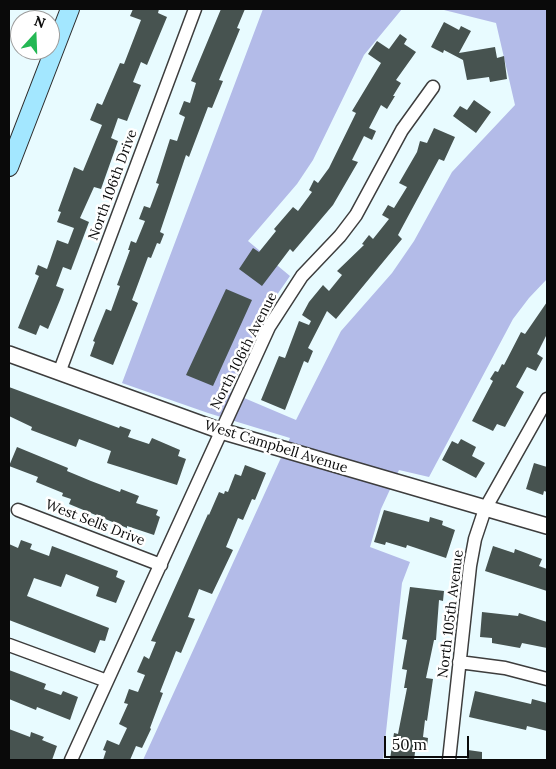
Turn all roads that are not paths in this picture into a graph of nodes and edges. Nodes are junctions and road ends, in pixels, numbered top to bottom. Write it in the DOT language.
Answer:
graph roads {
  1 [pos="70,9"];
  2 [pos="195,9"];
  3 [pos="433,88"];
  4 [pos="9,167"];
  5 [pos="9,354"];
  6 [pos="59,373"];
  7 [pos="547,399"];
  8 [pos="221,432"];
  9 [pos="485,509"];
  10 [pos="18,510"];
  11 [pos="547,526"];
  12 [pos="161,565"];
  13 [pos="9,646"];
  14 [pos="459,662"];
  15 [pos="547,679"];
  16 [pos="107,681"];
  17 [pos="71,760"];
  18 [pos="449,760"];
  1 -- 4 [label="main road"];
  2 -- 6 [label="street, North 106th Drive"];
  3 -- 8 [label="street, North 106th Avenue"];
  5 -- 6 [label="street, West Campbell Avenue"];
  6 -- 8 [label="street, West Campbell Avenue"];
  7 -- 9 [label="street, North 105th Avenue"];
  8 -- 9 [label="street, West Campbell Avenue"];
  8 -- 12 [label="street, North 106th Avenue"];
  9 -- 11 [label="street, West Campbell Avenue"];
  9 -- 14 [label="street, North 105th Avenue"];
  10 -- 12 [label="street, West Sells Drive"];
  12 -- 16 [label="street, North 106th Avenue"];
  13 -- 16 [label="street"];
  14 -- 15 [label="street"];
  14 -- 18 [label="street, North 105th Avenue"];
  16 -- 17 [label="street, North 106th Avenue"];
}
